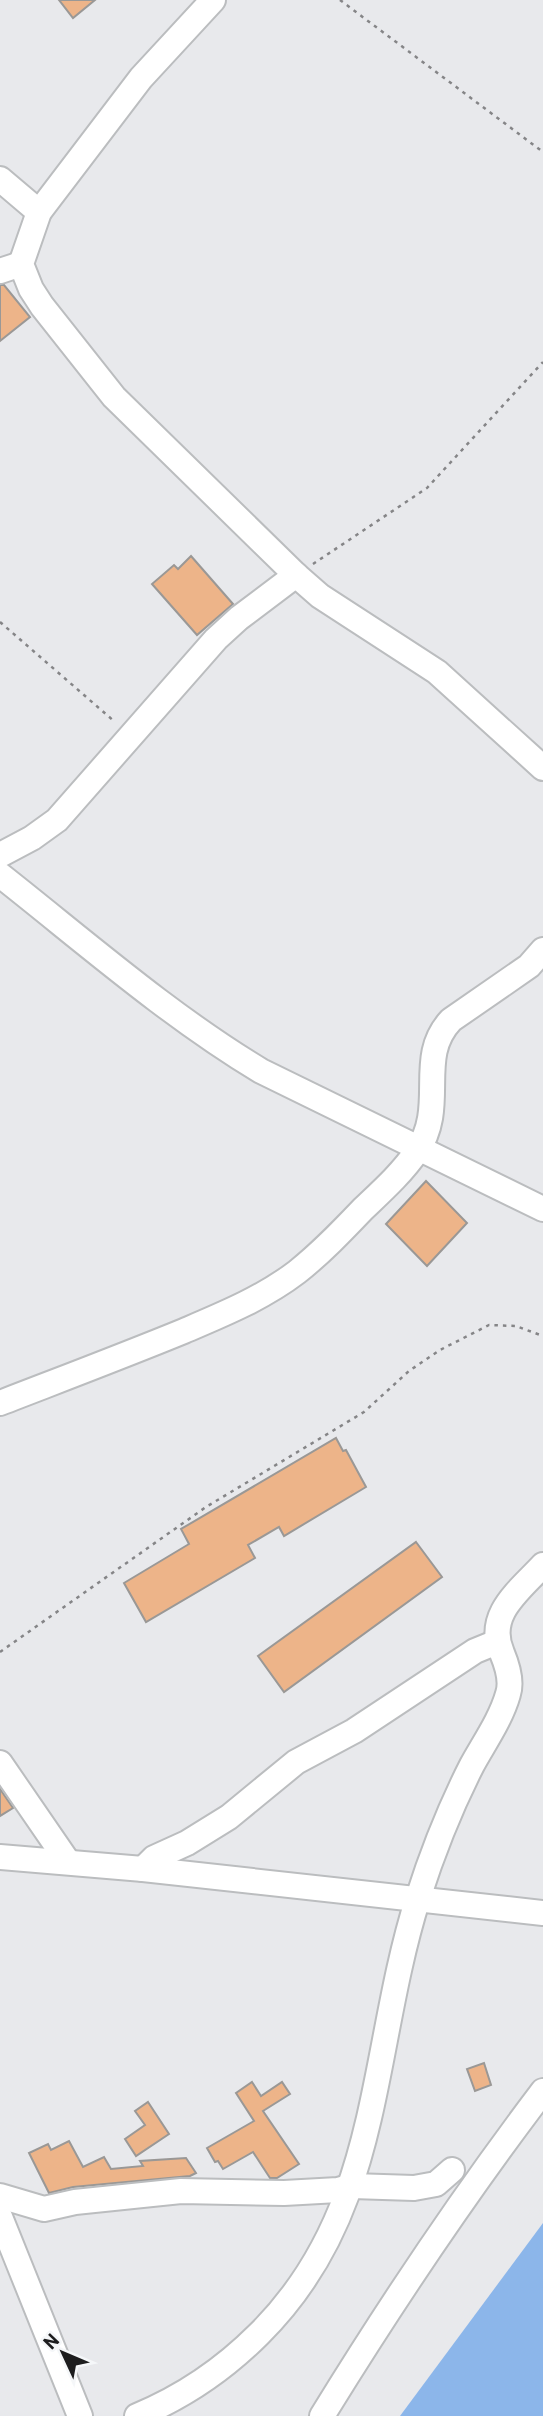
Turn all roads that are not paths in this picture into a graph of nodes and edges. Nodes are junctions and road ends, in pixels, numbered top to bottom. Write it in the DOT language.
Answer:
graph roads {
  1 [pos="213,0"];
  2 [pos="0,179"];
  3 [pos="39,212"];
  4 [pos="10,268"];
  5 [pos="296,575"];
  6 [pos="543,768"];
  7 [pos="0,855"];
  8 [pos="0,875"];
  9 [pos="543,950"];
  10 [pos="418,1149"];
  11 [pos="543,1209"];
  12 [pos="0,1403"];
  13 [pos="543,1565"];
  14 [pos="497,1642"];
  15 [pos="0,1763"];
  16 [pos="0,1857"];
  17 [pos="68,1862"];
  18 [pos="143,1869"];
  19 [pos="418,1899"];
  20 [pos="543,1913"];
  21 [pos="543,2091"];
  22 [pos="452,2170"];
  23 [pos="352,2186"];
  24 [pos="0,2196"];
  25 [pos="0,2217"];
  26 [pos="80,2416"];
  27 [pos="137,2416"];
  28 [pos="322,2416"];
  1 -- 3 [label="street"];
  2 -- 3 [label="street"];
  3 -- 4 [label="street"];
  4 -- 5 [label="street"];
  5 -- 6 [label="street"];
  5 -- 7 [label="street"];
  8 -- 10 [label="street"];
  9 -- 10 [label="street"];
  10 -- 11 [label="street"];
  10 -- 12 [label="street"];
  13 -- 14 [label="street"];
  14 -- 18 [label="street"];
  14 -- 19 [label="street"];
  15 -- 17 [label="street"];
  16 -- 17 [label="street"];
  17 -- 18 [label="street"];
  18 -- 19 [label="street"];
  19 -- 20 [label="street"];
  19 -- 23 [label="street"];
  21 -- 28 [label="street"];
  22 -- 23 [label="street"];
  23 -- 24 [label="street"];
  23 -- 27 [label="street"];
  25 -- 26 [label="street"];
}
